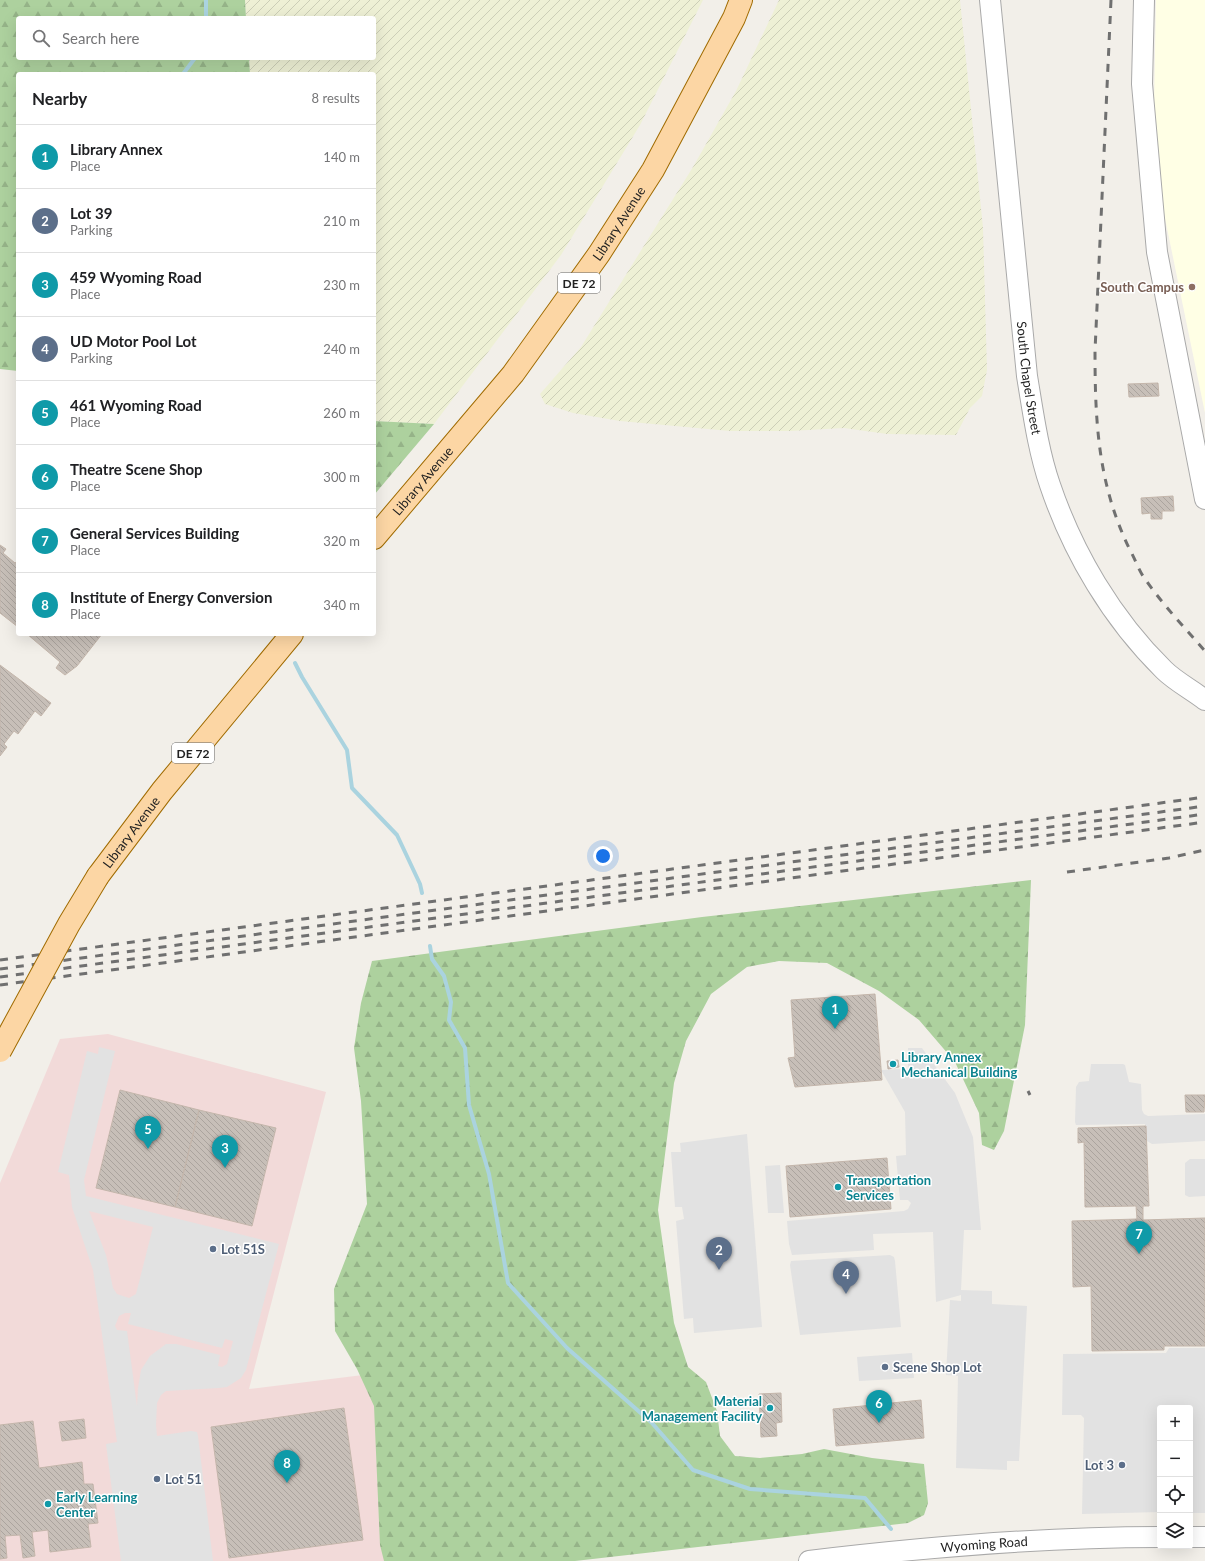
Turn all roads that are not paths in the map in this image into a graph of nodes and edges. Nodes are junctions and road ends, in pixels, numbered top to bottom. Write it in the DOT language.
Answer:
graph roads {
  1 [pos="742,0"];
  2 [pos="990,0"];
  3 [pos="1144,0"];
  4 [pos="1205,499"];
  5 [pos="376,536"];
  6 [pos="290,636"];
  7 [pos="1205,700"];
  8 [pos="0,1051"];
  9 [pos="1157,1537"];
  10 [pos="1193,1537"];
  11 [pos="1205,1537"];
  12 [pos="809,1561"];
  1 -- 5 [label="main road, Library Avenue / DE 72"];
  2 -- 7 [label="street, South Chapel Street"];
  3 -- 4 [label="street"];
  6 -- 8 [label="main road, Library Avenue / DE 72, bridge"];
  9 -- 12 [label="street, Wyoming Road"];
  10 -- 11 [label="street"];
}
